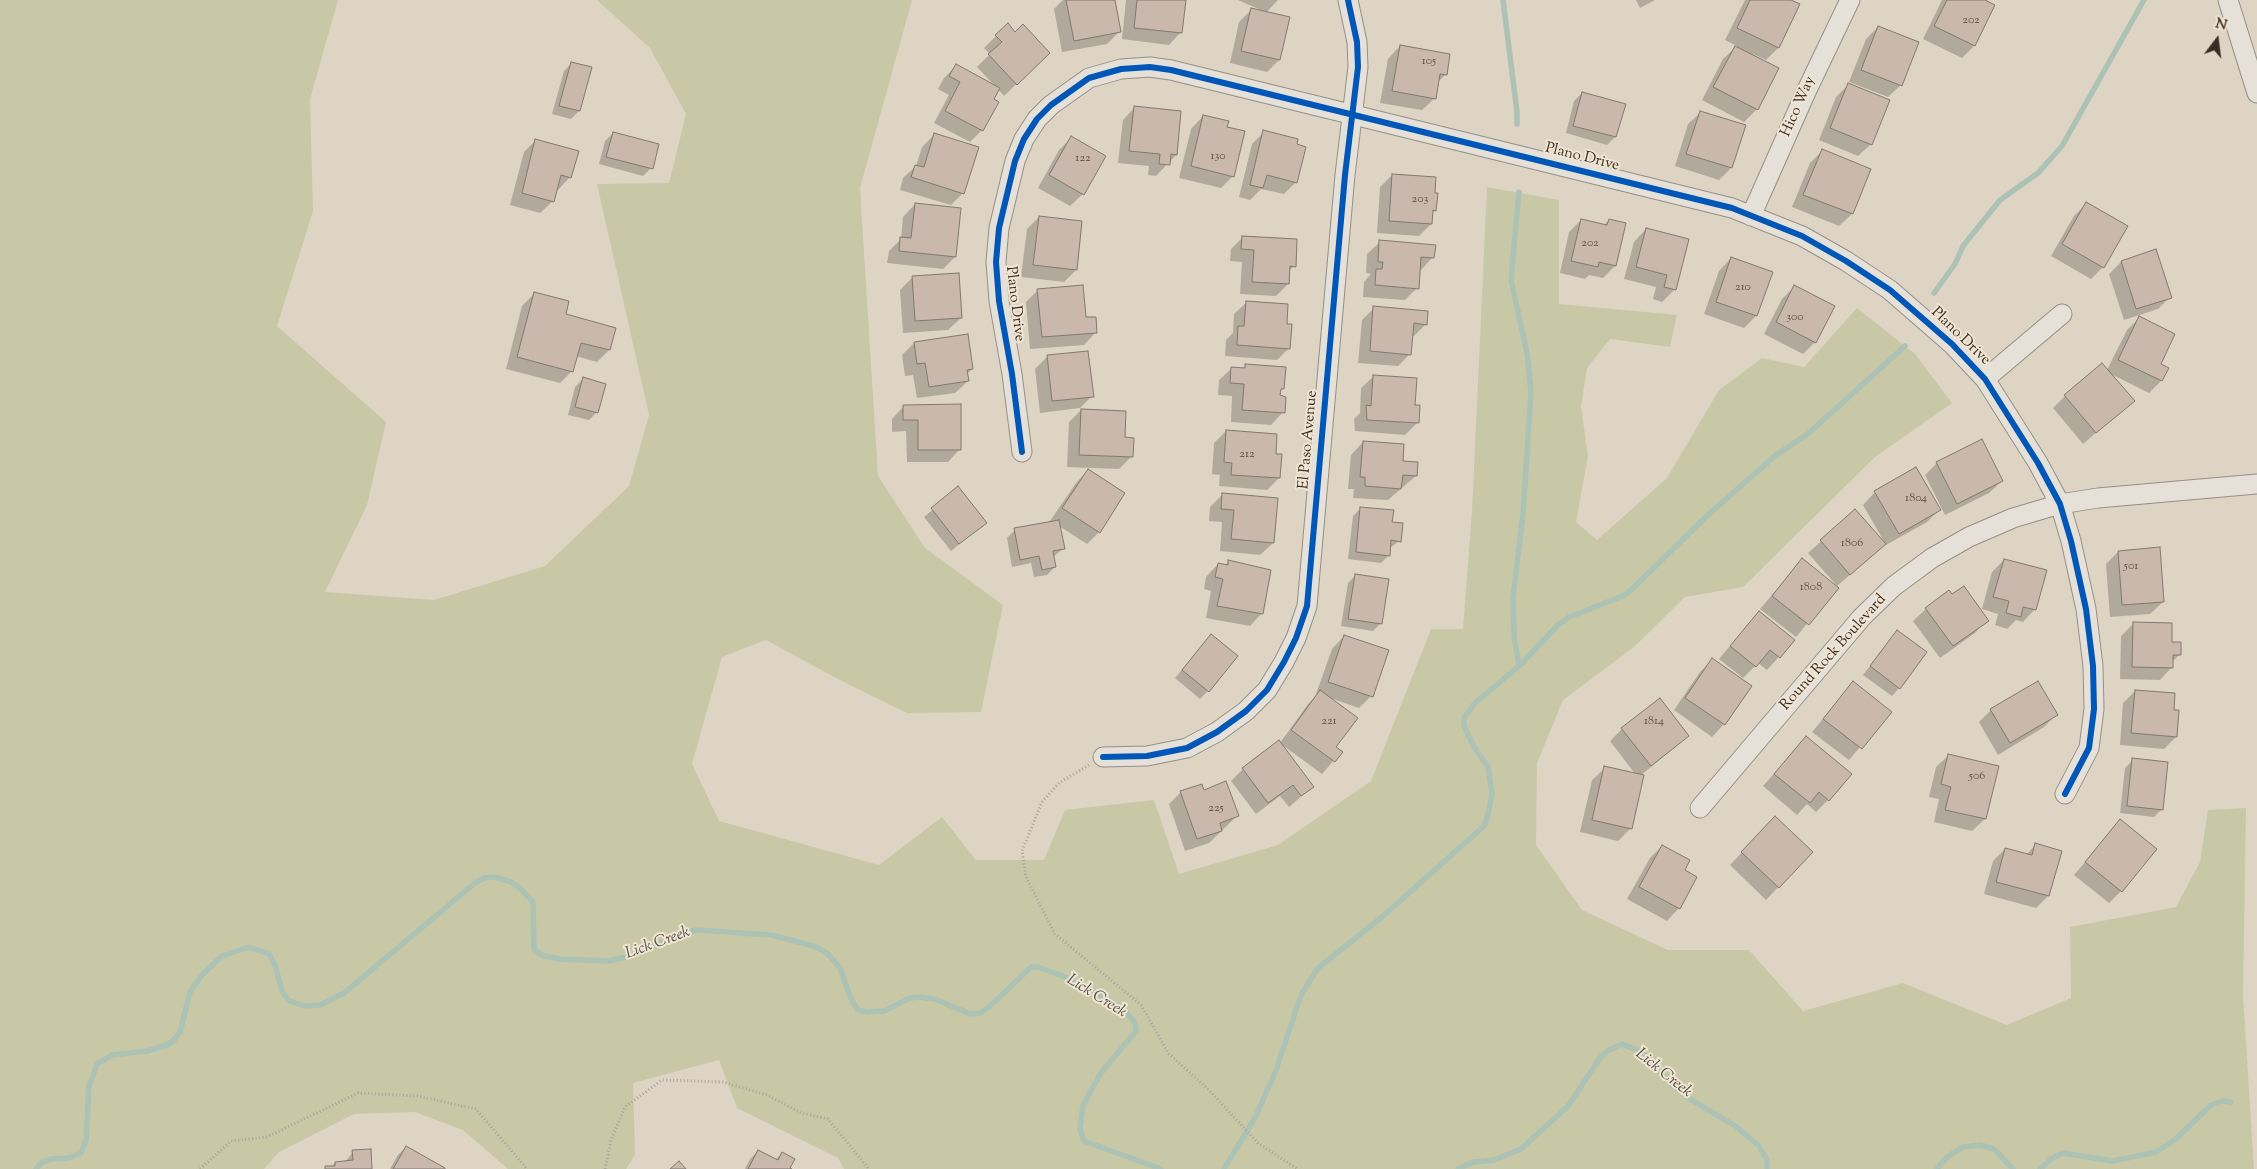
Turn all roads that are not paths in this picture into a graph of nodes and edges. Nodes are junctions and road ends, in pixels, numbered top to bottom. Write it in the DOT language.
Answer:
graph roads {
  1 [pos="1348,0"];
  2 [pos="1850,0"];
  3 [pos="2228,0"];
  4 [pos="2257,93"];
  5 [pos="1352,114"];
  6 [pos="1751,216"];
  7 [pos="2062,314"];
  8 [pos="1985,379"];
  9 [pos="1022,452"];
  10 [pos="2257,484"];
  11 [pos="2060,504"];
  12 [pos="1103,757"];
  13 [pos="2065,794"];
  14 [pos="1700,808"];
  1 -- 5 [label="street, El Paso Avenue"];
  2 -- 6 [label="street, Hico Way"];
  3 -- 4 [label="street"];
  5 -- 6 [label="street, Plano Drive"];
  5 -- 9 [label="street, Plano Drive"];
  5 -- 12 [label="street, El Paso Avenue"];
  6 -- 8 [label="street, Plano Drive"];
  7 -- 8 [label="street"];
  8 -- 11 [label="street, Plano Drive"];
  10 -- 11 [label="street, Round Rock Boulevard"];
  11 -- 13 [label="street, Plano Drive"];
  11 -- 14 [label="street, Round Rock Boulevard"];
}
